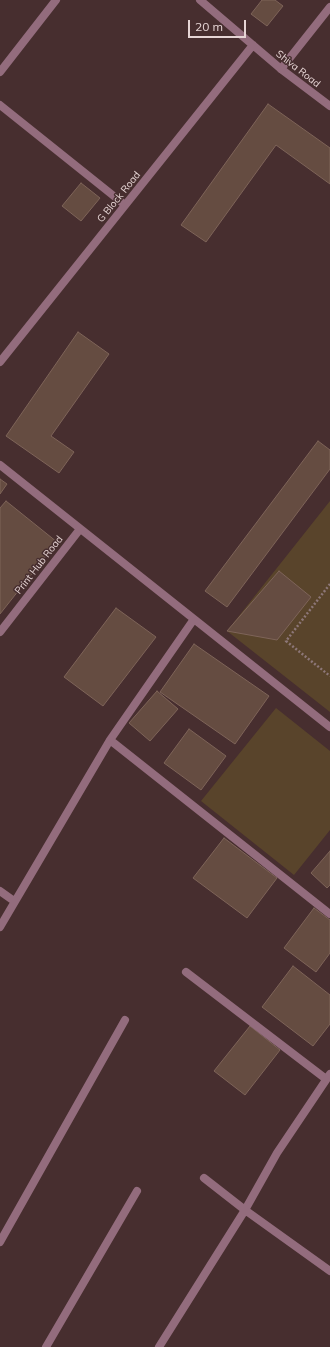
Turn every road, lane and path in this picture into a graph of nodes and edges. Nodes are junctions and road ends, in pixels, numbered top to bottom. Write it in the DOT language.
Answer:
graph roads {
  1 [pos="56,0"];
  2 [pos="200,0"];
  3 [pos="330,7"];
  4 [pos="253,45"];
  5 [pos="282,69"];
  6 [pos="0,72"];
  7 [pos="0,105"];
  8 [pos="330,106"];
  9 [pos="125,205"];
  10 [pos="1,360"];
  11 [pos="0,465"];
  12 [pos="80,529"];
  13 [pos="330,584"];
  14 [pos="194,619"];
  15 [pos="0,632"];
  16 [pos="330,676"];
  17 [pos="330,727"];
  18 [pos="110,740"];
  19 [pos="0,891"];
  20 [pos="14,901"];
  21 [pos="330,914"];
  22 [pos="0,927"];
  23 [pos="186,972"];
  24 [pos="125,1020"];
  25 [pos="328,1076"];
  26 [pos="204,1178"];
  27 [pos="136,1191"];
  28 [pos="245,1210"];
  29 [pos="0,1242"];
  30 [pos="330,1271"];
  31 [pos="46,1347"];
  32 [pos="159,1347"];
  1 -- 6 [label="street"];
  2 -- 4 [label="street, Shiva Road"];
  3 -- 5 [label="street"];
  4 -- 5 [label="street, Shiva Road"];
  4 -- 9 [label="street, G Block Road"];
  5 -- 8 [label="street, Shiva Road"];
  7 -- 9 [label="street"];
  9 -- 10 [label="street, G Block Road"];
  11 -- 12 [label="street"];
  12 -- 14 [label="street"];
  12 -- 15 [label="street, Print Hub Road"];
  13 -- 16 [label="path"];
  14 -- 17 [label="street"];
  14 -- 18 [label="street"];
  18 -- 20 [label="street"];
  18 -- 21 [label="street"];
  19 -- 20 [label="street"];
  20 -- 22 [label="street"];
  23 -- 25 [label="street"];
  24 -- 29 [label="street"];
  25 -- 28 [label="street"];
  26 -- 28 [label="street"];
  27 -- 31 [label="street"];
  28 -- 30 [label="street"];
  28 -- 32 [label="street"];
}
